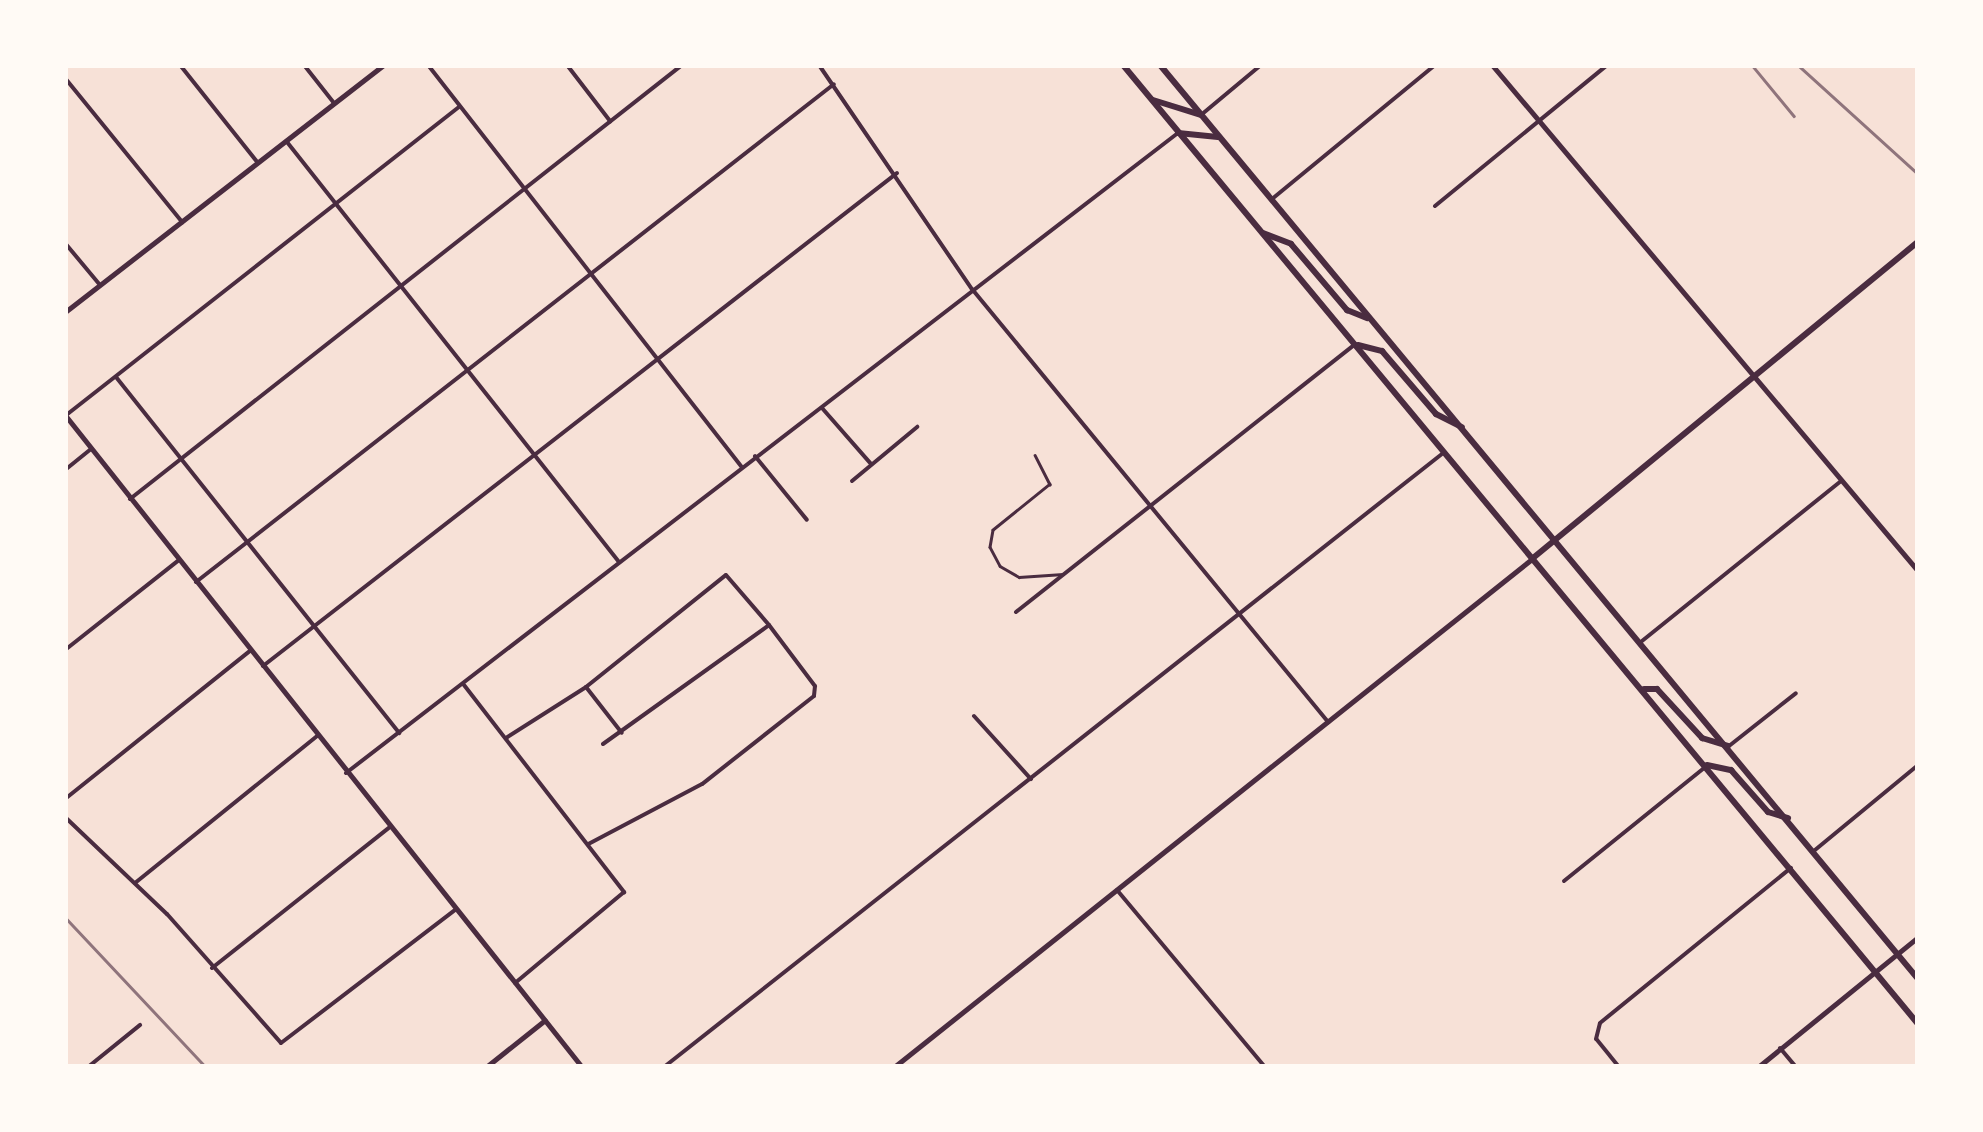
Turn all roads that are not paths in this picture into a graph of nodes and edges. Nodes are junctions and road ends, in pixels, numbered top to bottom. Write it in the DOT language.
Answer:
graph roads {
  1 [pos="180,65"];
  2 [pos="304,65"];
  3 [pos="384,65"];
  4 [pos="428,65"];
  5 [pos="566,65"];
  6 [pos="682,65"];
  7 [pos="819,65"];
  8 [pos="1122,65"];
  9 [pos="1160,65"];
  10 [pos="1261,65"];
  11 [pos="1435,65"];
  12 [pos="1492,65"];
  13 [pos="1607,65"];
  14 [pos="65,78"];
  15 [pos="834,84"];
  16 [pos="1152,100"];
  17 [pos="334,102"];
  18 [pos="460,106"];
  19 [pos="1201,115"];
  20 [pos="610,120"];
  21 [pos="1540,122"];
  22 [pos="1178,133"];
  23 [pos="1220,138"];
  24 [pos="286,142"];
  25 [pos="258,163"];
  26 [pos="897,172"];
  27 [pos="526,190"];
  28 [pos="1272,199"];
  29 [pos="334,203"];
  30 [pos="1435,206"];
  31 [pos="182,222"];
  32 [pos="1262,232"];
  33 [pos="1918,242"];
  34 [pos="65,243"];
  35 [pos="590,275"];
  36 [pos="100,286"];
  37 [pos="400,287"];
  38 [pos="972,289"];
  39 [pos="65,312"];
  40 [pos="1371,319"];
  41 [pos="1355,344"];
  42 [pos="656,357"];
  43 [pos="466,370"];
  44 [pos="115,376"];
  45 [pos="1756,376"];
  46 [pos="821,407"];
  47 [pos="65,416"];
  48 [pos="917,427"];
  49 [pos="1463,428"];
  50 [pos="91,449"];
  51 [pos="1445,451"];
  52 [pos="533,454"];
  53 [pos="1036,455"];
  54 [pos="755,456"];
  55 [pos="181,459"];
  56 [pos="871,464"];
  57 [pos="741,466"];
  58 [pos="65,470"];
  59 [pos="1842,480"];
  60 [pos="852,481"];
  61 [pos="130,499"];
  62 [pos="1150,504"];
  63 [pos="807,520"];
  64 [pos="1556,538"];
  65 [pos="247,542"];
  66 [pos="1534,558"];
  67 [pos="179,560"];
  68 [pos="618,562"];
  69 [pos="1918,571"];
  70 [pos="1066,573"];
  71 [pos="196,582"];
  72 [pos="1016,612"];
  73 [pos="1240,613"];
  74 [pos="769,625"];
  75 [pos="313,626"];
  76 [pos="1642,641"];
  77 [pos="65,650"];
  78 [pos="250,651"];
  79 [pos="263,666"];
  80 [pos="463,684"];
  81 [pos="586,687"];
  82 [pos="1644,689"];
  83 [pos="1796,693"];
  84 [pos="974,716"];
  85 [pos="1328,722"];
  86 [pos="399,733"];
  87 [pos="622,733"];
  88 [pos="318,736"];
  89 [pos="506,738"];
  90 [pos="603,744"];
  91 [pos="1730,746"];
  92 [pos="1707,765"];
  93 [pos="1918,765"];
  94 [pos="346,773"];
  95 [pos="1030,779"];
  96 [pos="65,799"];
  97 [pos="65,818"];
  98 [pos="1789,818"];
  99 [pos="391,826"];
  100 [pos="588,844"];
  101 [pos="1815,850"];
  102 [pos="1792,868"];
  103 [pos="1564,881"];
  104 [pos="135,883"];
  105 [pos="1116,889"];
  106 [pos="456,909"];
  107 [pos="1918,937"];
  108 [pos="1899,953"];
  109 [pos="212,968"];
  110 [pos="1878,970"];
  111 [pos="1918,978"];
  112 [pos="515,983"];
  113 [pos="545,1020"];
  114 [pos="140,1024"];
  115 [pos="1918,1024"];
  116 [pos="1780,1048"];
  117 [pos="88,1067"];
  118 [pos="486,1067"];
  119 [pos="582,1067"];
  120 [pos="664,1067"];
  121 [pos="894,1067"];
  122 [pos="1264,1067"];
  123 [pos="1619,1067"];
  124 [pos="1758,1067"];
  125 [pos="1796,1067"];
  1 -- 25 [label="street"];
  2 -- 17 [label="street"];
  3 -- 17 [label="street"];
  4 -- 18 [label="street"];
  5 -- 20 [label="street"];
  6 -- 20 [label="street"];
  7 -- 15 [label="street"];
  8 -- 16 [label="main road"];
  9 -- 19 [label="main road"];
  10 -- 19 [label="street"];
  11 -- 28 [label="street"];
  12 -- 21 [label="street"];
  13 -- 21 [label="street"];
  14 -- 31 [label="street"];
  15 -- 26 [label="street"];
  15 -- 35 [label="street"];
  16 -- 19 [label="main road"];
  16 -- 22 [label="main road"];
  17 -- 24 [label="street"];
  18 -- 27 [label="street"];
  18 -- 29 [label="street"];
  19 -- 23 [label="main road"];
  20 -- 27 [label="street"];
  21 -- 30 [label="street"];
  21 -- 45 [label="street"];
  22 -- 23 [label="main road"];
  22 -- 32 [label="main road"];
  22 -- 38 [label="street"];
  23 -- 28 [label="main road"];
  24 -- 25 [label="street"];
  24 -- 29 [label="street"];
  25 -- 31 [label="street"];
  26 -- 38 [label="street"];
  26 -- 42 [label="street"];
  27 -- 35 [label="street"];
  27 -- 37 [label="street"];
  28 -- 40 [label="main road"];
  29 -- 37 [label="street"];
  29 -- 44 [label="street"];
  31 -- 36 [label="street"];
  32 -- 40 [label="main road"];
  32 -- 41 [label="main road"];
  33 -- 45 [label="main road"];
  34 -- 36 [label="street"];
  35 -- 42 [label="street"];
  35 -- 43 [label="street"];
  36 -- 39 [label="street"];
  37 -- 43 [label="street"];
  37 -- 55 [label="street"];
  38 -- 46 [label="street"];
  38 -- 62 [label="street"];
  40 -- 49 [label="main road"];
  41 -- 49 [label="main road"];
  41 -- 51 [label="main road"];
  41 -- 62 [label="street"];
  42 -- 52 [label="street"];
  42 -- 57 [label="street"];
  43 -- 52 [label="street"];
  43 -- 65 [label="street"];
  44 -- 47 [label="street"];
  44 -- 55 [label="street"];
  45 -- 59 [label="street"];
  45 -- 64 [label="main road"];
  46 -- 54 [label="street"];
  46 -- 56 [label="street"];
  47 -- 50 [label="street"];
  48 -- 56 [label="street"];
  49 -- 64 [label="main road"];
  50 -- 58 [label="street"];
  50 -- 61 [label="street"];
  51 -- 66 [label="main road"];
  51 -- 73 [label="street"];
  52 -- 68 [label="street"];
  52 -- 75 [label="street"];
  53 -- 70 [label="lane"];
  54 -- 57 [label="street"];
  54 -- 63 [label="street"];
  55 -- 61 [label="street"];
  55 -- 65 [label="street"];
  56 -- 60 [label="street"];
  57 -- 68 [label="street"];
  59 -- 69 [label="street"];
  59 -- 76 [label="street"];
  61 -- 67 [label="street"];
  62 -- 70 [label="street"];
  62 -- 73 [label="street"];
  64 -- 66 [label="main road"];
  64 -- 76 [label="main road"];
  65 -- 71 [label="street"];
  65 -- 75 [label="street"];
  66 -- 82 [label="main road"];
  66 -- 85 [label="street"];
  67 -- 71 [label="street"];
  67 -- 77 [label="street"];
  68 -- 80 [label="street"];
  70 -- 72 [label="street"];
  71 -- 78 [label="street"];
  73 -- 85 [label="street"];
  73 -- 95 [label="street"];
  74 -- 81 [label="street"];
  74 -- 87 [label="street"];
  74 -- 100 [label="street"];
  75 -- 79 [label="street"];
  75 -- 86 [label="street"];
  76 -- 91 [label="main road"];
  78 -- 79 [label="street"];
  78 -- 96 [label="street"];
  79 -- 88 [label="street"];
  80 -- 86 [label="street"];
  80 -- 89 [label="street"];
  81 -- 87 [label="street"];
  81 -- 89 [label="street"];
  82 -- 91 [label="main road"];
  82 -- 92 [label="main road"];
  83 -- 91 [label="street"];
  84 -- 95 [label="street"];
  85 -- 105 [label="street"];
  86 -- 94 [label="street"];
  87 -- 90 [label="street"];
  88 -- 94 [label="street"];
  88 -- 104 [label="street"];
  89 -- 100 [label="street"];
  91 -- 98 [label="main road"];
  92 -- 98 [label="main road"];
  92 -- 102 [label="main road"];
  92 -- 103 [label="street"];
  93 -- 101 [label="street"];
  94 -- 99 [label="street"];
  95 -- 120 [label="street"];
  97 -- 104 [label="street"];
  98 -- 101 [label="main road"];
  99 -- 106 [label="street"];
  99 -- 109 [label="street"];
  100 -- 112 [label="street"];
  101 -- 108 [label="main road"];
  102 -- 110 [label="main road"];
  102 -- 123 [label="street"];
  104 -- 109 [label="street"];
  105 -- 121 [label="street"];
  105 -- 122 [label="street"];
  106 -- 109 [label="street"];
  106 -- 112 [label="street"];
  107 -- 108 [label="street"];
  108 -- 110 [label="street"];
  108 -- 111 [label="main road"];
  110 -- 115 [label="main road"];
  110 -- 116 [label="street"];
  112 -- 113 [label="street"];
  113 -- 118 [label="street"];
  113 -- 119 [label="street"];
  114 -- 117 [label="street"];
  116 -- 124 [label="street"];
  116 -- 125 [label="street"];
}
